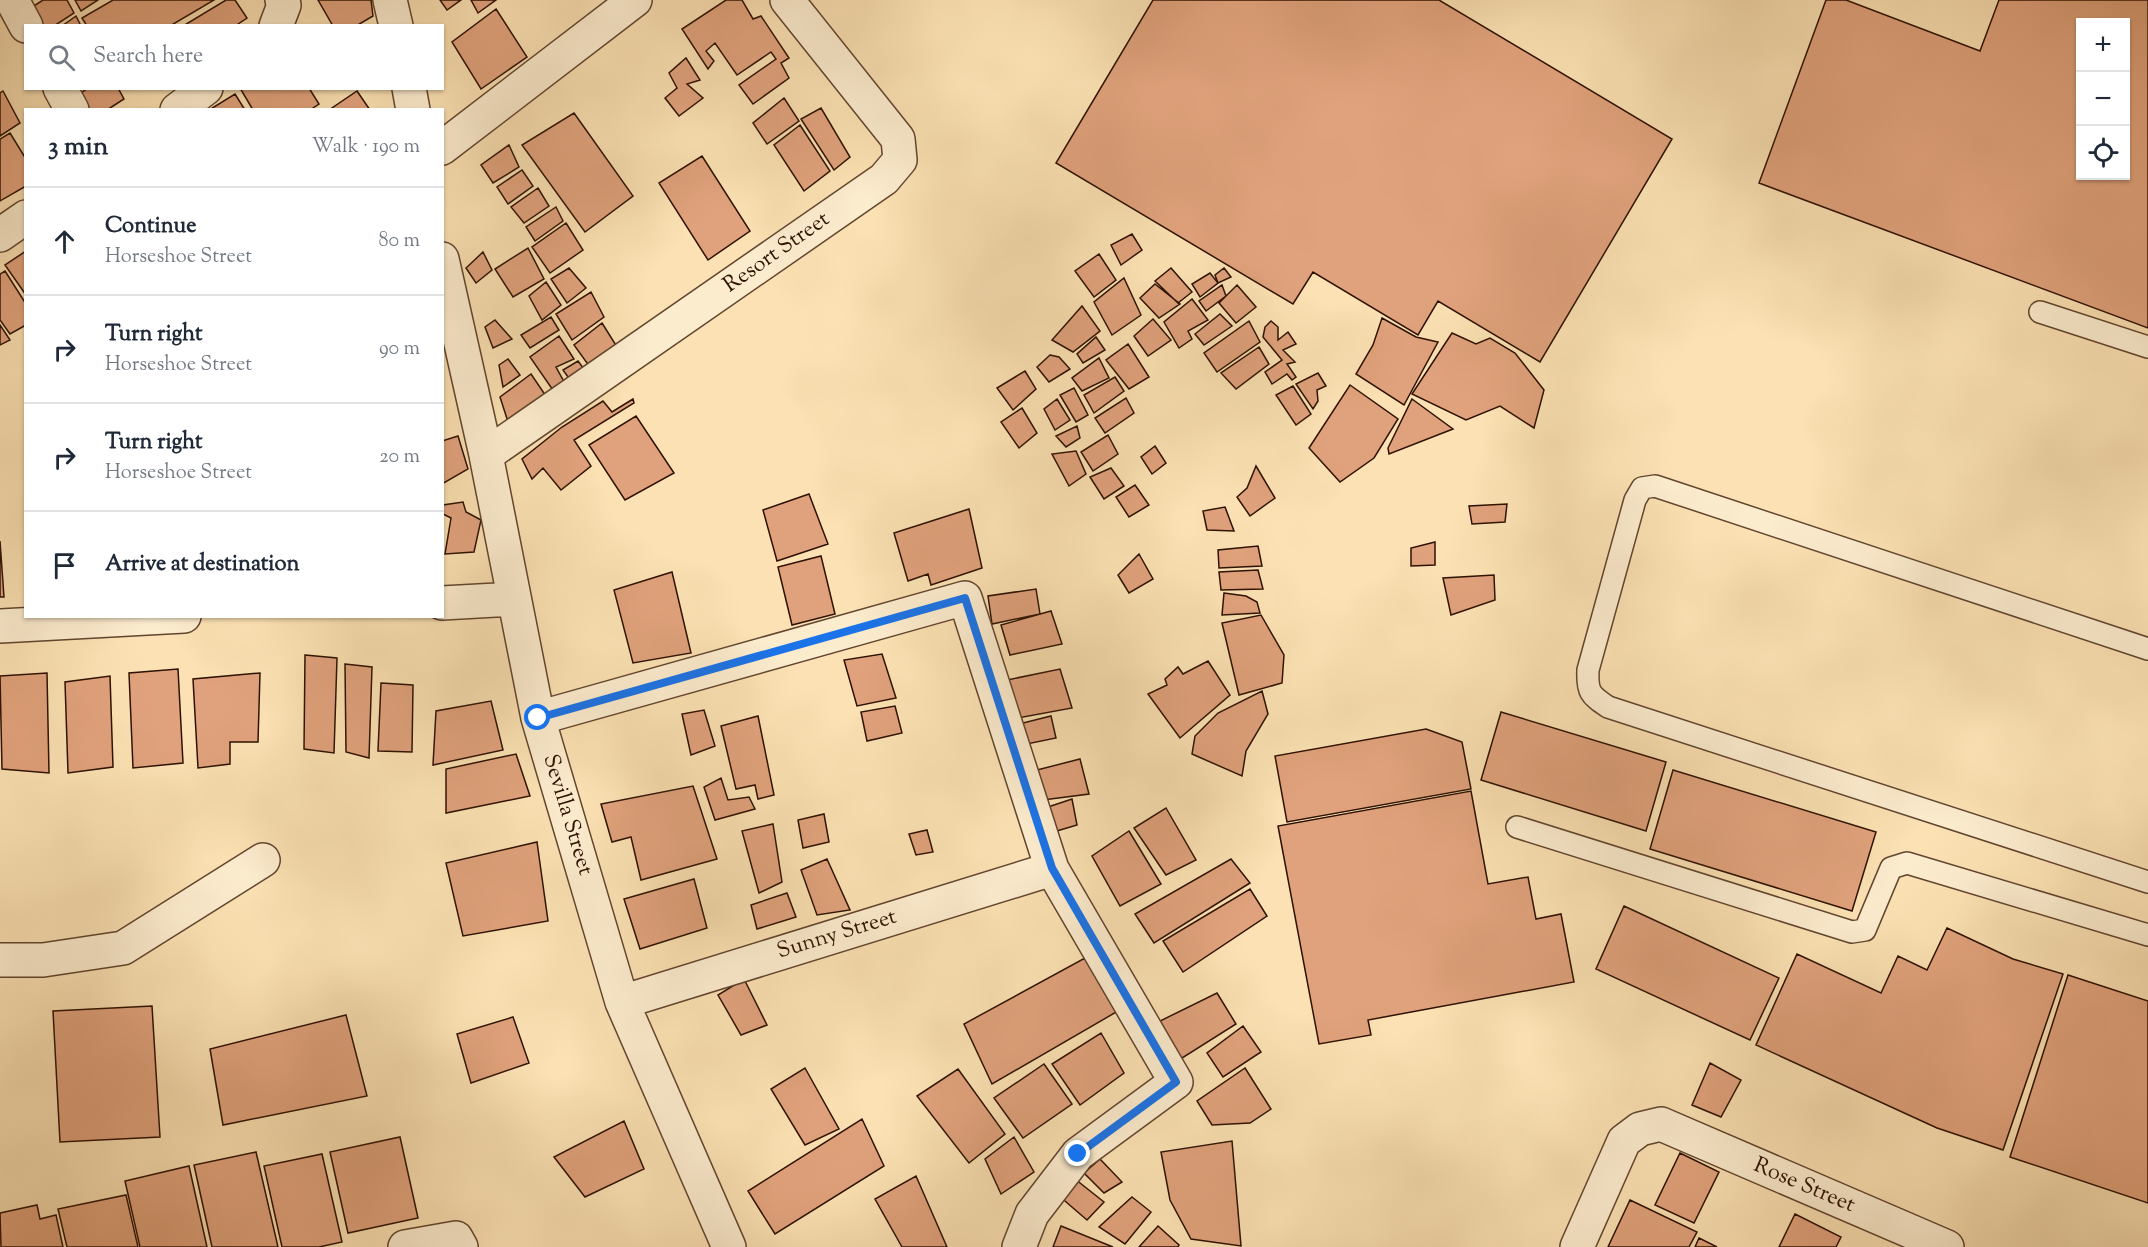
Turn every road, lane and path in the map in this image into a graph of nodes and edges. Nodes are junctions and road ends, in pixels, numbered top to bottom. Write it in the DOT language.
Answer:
graph roads {
  1 [pos="12,0"];
  2 [pos="282,0"];
  3 [pos="390,0"];
  4 [pos="635,0"];
  5 [pos="787,0"];
  6 [pos="25,24"];
  7 [pos="277,24"];
  8 [pos="396,24"];
  9 [pos="61,90"];
  10 [pos="203,90"];
  11 [pos="409,90"];
  12 [pos="71,108"];
  13 [pos="180,108"];
  14 [pos="413,108"];
  15 [pos="444,146"];
  16 [pos="24,218"];
  17 [pos="0,235"];
  18 [pos="444,268"];
  19 [pos="2040,312"];
  20 [pos="2148,347"];
  21 [pos="486,455"];
  22 [pos="513,599"];
  23 [pos="444,603"];
  24 [pos="147,618"];
  25 [pos="0,626"];
  26 [pos="2148,649"];
  27 [pos="538,718"];
  28 [pos="1517,827"];
  29 [pos="263,860"];
  30 [pos="1052,868"];
  31 [pos="2148,882"];
  32 [pos="2148,935"];
  33 [pos="0,960"];
  34 [pos="622,1002"];
  35 [pos="459,1242"];
  36 [pos="405,1247"];
  37 [pos="729,1247"];
  38 [pos="1019,1247"];
  39 [pos="1577,1247"];
  40 [pos="1947,1247"];
  1 -- 6 [label="street"];
  2 -- 7 [label="street"];
  3 -- 8 [label="street"];
  4 -- 15 [label="street"];
  5 -- 21 [label="street, Resort Street"];
  9 -- 12 [label="street"];
  10 -- 13 [label="street"];
  11 -- 14 [label="street"];
  16 -- 17 [label="street"];
  18 -- 21 [label="street, Sevilla Street"];
  19 -- 20 [label="lane"];
  21 -- 22 [label="street, Sevilla Street"];
  22 -- 23 [label="street"];
  22 -- 27 [label="street, Sevilla Street"];
  24 -- 25 [label="street"];
  26 -- 31 [label="lane"];
  27 -- 30 [label="street"];
  27 -- 34 [label="street, Sevilla Street"];
  28 -- 32 [label="lane"];
  29 -- 33 [label="street"];
  30 -- 34 [label="street, Sunny Street"];
  30 -- 38 [label="street"];
  34 -- 37 [label="street, Sevilla Street"];
  35 -- 36 [label="street"];
  39 -- 40 [label="street, Rose Street"];
}
